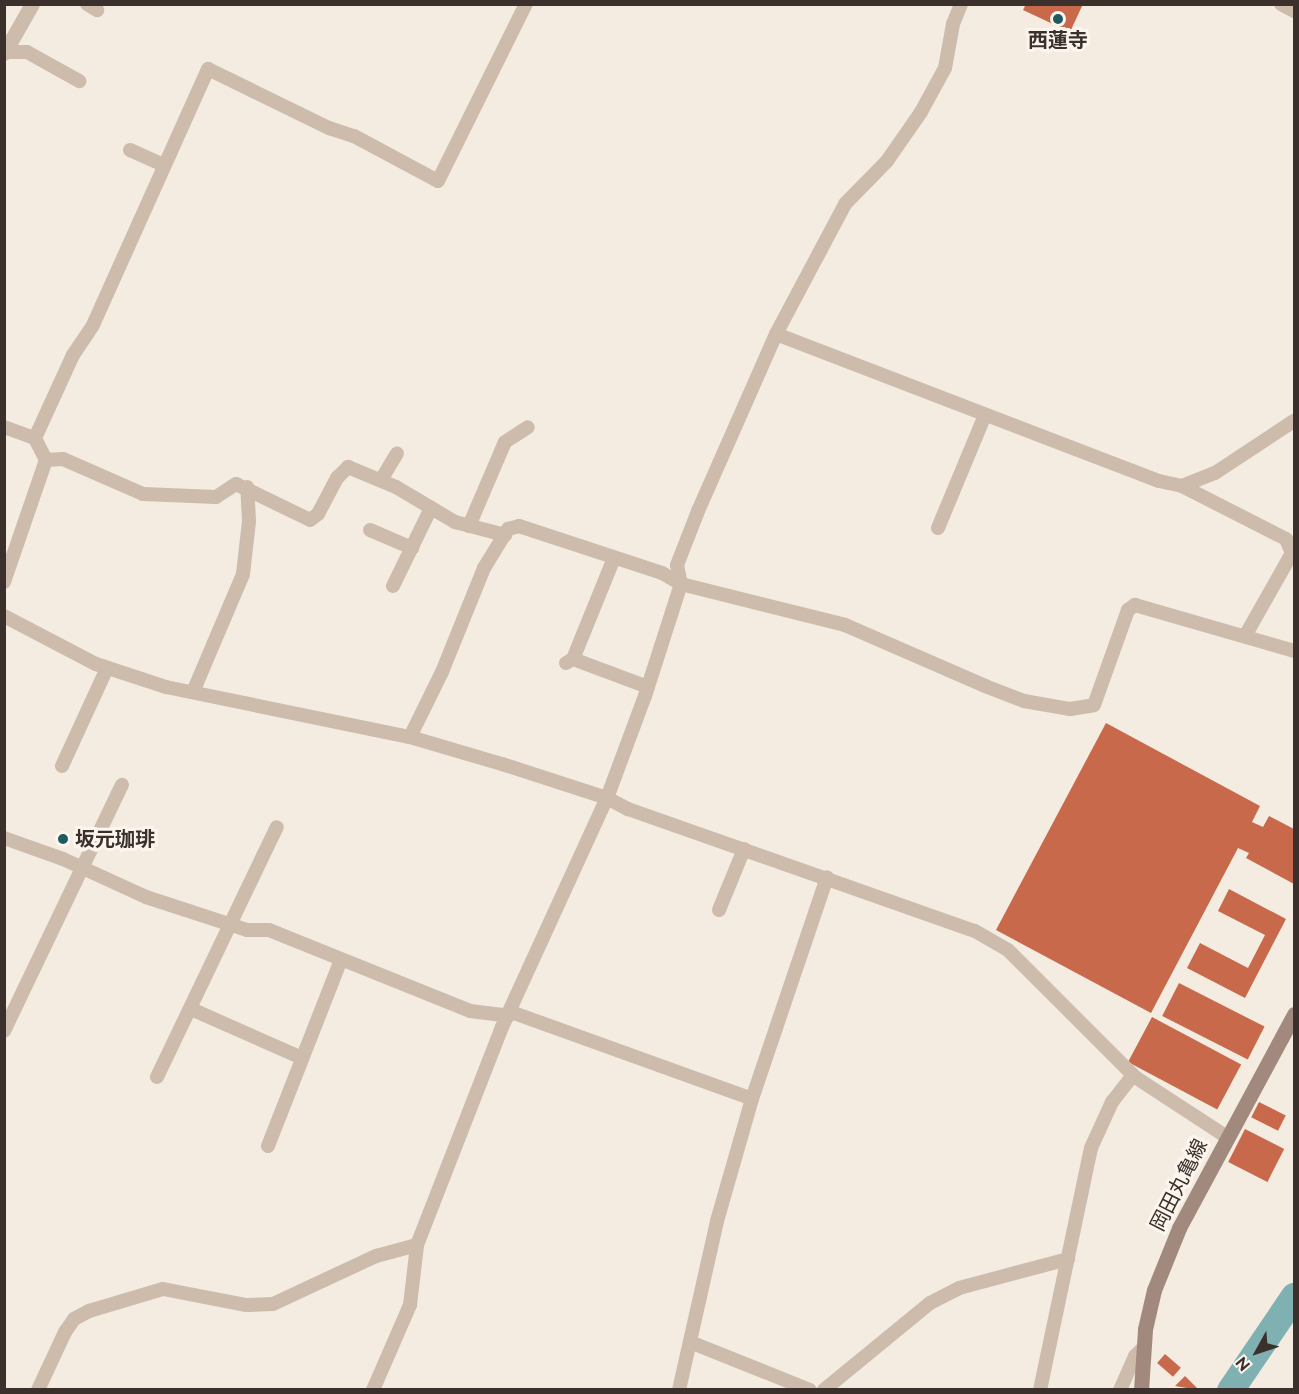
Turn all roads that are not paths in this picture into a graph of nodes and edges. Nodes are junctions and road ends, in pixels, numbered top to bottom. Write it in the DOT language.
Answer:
graph roads {
  1 [pos="32,4"];
  2 [pos="526,4"];
  3 [pos="961,4"];
  4 [pos="1281,4"];
  5 [pos="1294,11"];
  6 [pos="5,52"];
  7 [pos="78,81"];
  8 [pos="130,150"];
  9 [pos="164,165"];
  10 [pos="776,334"];
  11 [pos="985,415"];
  12 [pos="1294,421"];
  13 [pos="4,427"];
  14 [pos="528,427"];
  15 [pos="35,438"];
  16 [pos="397,453"];
  17 [pos="46,460"];
  18 [pos="381,480"];
  19 [pos="1182,486"];
  20 [pos="247,487"];
  21 [pos="431,508"];
  22 [pos="469,526"];
  23 [pos="938,528"];
  24 [pos="370,530"];
  25 [pos="505,535"];
  26 [pos="412,548"];
  27 [pos="614,558"];
  28 [pos="4,582"];
  29 [pos="681,584"];
  30 [pos="393,586"];
  31 [pos="6,621"];
  32 [pos="1245,636"];
  33 [pos="1294,651"];
  34 [pos="107,668"];
  35 [pos="648,687"];
  36 [pos="193,692"];
  37 [pos="410,737"];
  38 [pos="62,766"];
  39 [pos="122,785"];
  40 [pos="607,798"];
  41 [pos="277,827"];
  42 [pos="4,838"];
  43 [pos="744,849"];
  44 [pos="83,870"];
  45 [pos="827,877"];
  46 [pos="719,910"];
  47 [pos="233,925"];
  48 [pos="341,960"];
  49 [pos="191,1009"];
  50 [pos="510,1014"];
  51 [pos="1294,1014"];
  52 [pos="4,1031"];
  53 [pos="302,1059"];
  54 [pos="1133,1075"];
  55 [pos="157,1077"];
  56 [pos="752,1100"];
  57 [pos="1227,1137"];
  58 [pos="268,1146"];
  59 [pos="417,1245"];
  60 [pos="1068,1259"];
  61 [pos="690,1342"];
  62 [pos="1143,1348"];
  63 [pos="38,1389"];
  64 [pos="373,1389"];
  65 [pos="679,1389"];
  66 [pos="810,1389"];
  67 [pos="824,1389"];
  68 [pos="1040,1389"];
  69 [pos="1120,1389"];
  70 [pos="1141,1389"];
  1 -- 6 [label="street"];
  2 -- 9 [label="street"];
  3 -- 10 [label="street"];
  4 -- 5 [label="street"];
  6 -- 7 [label="street"];
  8 -- 9 [label="street"];
  9 -- 15 [label="street"];
  10 -- 11 [label="street"];
  10 -- 29 [label="street"];
  11 -- 19 [label="street"];
  11 -- 23 [label="street"];
  12 -- 19 [label="street"];
  13 -- 15 [label="street"];
  14 -- 22 [label="street"];
  15 -- 17 [label="street"];
  16 -- 18 [label="street"];
  17 -- 20 [label="street"];
  17 -- 28 [label="street"];
  18 -- 20 [label="street"];
  18 -- 21 [label="street"];
  19 -- 32 [label="street"];
  20 -- 36 [label="street"];
  21 -- 22 [label="street"];
  21 -- 26 [label="street"];
  22 -- 25 [label="street"];
  24 -- 26 [label="street"];
  25 -- 27 [label="street"];
  25 -- 37 [label="street"];
  26 -- 30 [label="street"];
  27 -- 29 [label="street"];
  27 -- 35 [label="street"];
  29 -- 32 [label="street"];
  29 -- 35 [label="street"];
  31 -- 34 [label="street"];
  32 -- 33 [label="street"];
  34 -- 36 [label="street"];
  34 -- 38 [label="street"];
  35 -- 40 [label="street"];
  36 -- 37 [label="street"];
  37 -- 40 [label="street"];
  39 -- 44 [label="street"];
  40 -- 43 [label="street"];
  40 -- 50 [label="street"];
  41 -- 47 [label="street"];
  42 -- 44 [label="street"];
  43 -- 45 [label="street"];
  43 -- 46 [label="street"];
  44 -- 47 [label="street"];
  44 -- 52 [label="street"];
  45 -- 54 [label="street"];
  45 -- 56 [label="street"];
  47 -- 48 [label="street"];
  47 -- 49 [label="street"];
  48 -- 50 [label="street"];
  48 -- 53 [label="street"];
  49 -- 53 [label="street"];
  49 -- 55 [label="street"];
  50 -- 56 [label="street"];
  50 -- 59 [label="street"];
  51 -- 57 [label="main road, 岡田丸亀線"];
  53 -- 58 [label="street"];
  54 -- 57 [label="street"];
  54 -- 60 [label="street"];
  56 -- 61 [label="street"];
  57 -- 62 [label="main road, 岡田丸亀線"];
  59 -- 63 [label="street"];
  59 -- 64 [label="street"];
  60 -- 67 [label="street"];
  60 -- 68 [label="street"];
  61 -- 65 [label="street"];
  61 -- 66 [label="street"];
  62 -- 69 [label="street"];
  62 -- 70 [label="main road, 岡田丸亀線"];
}
